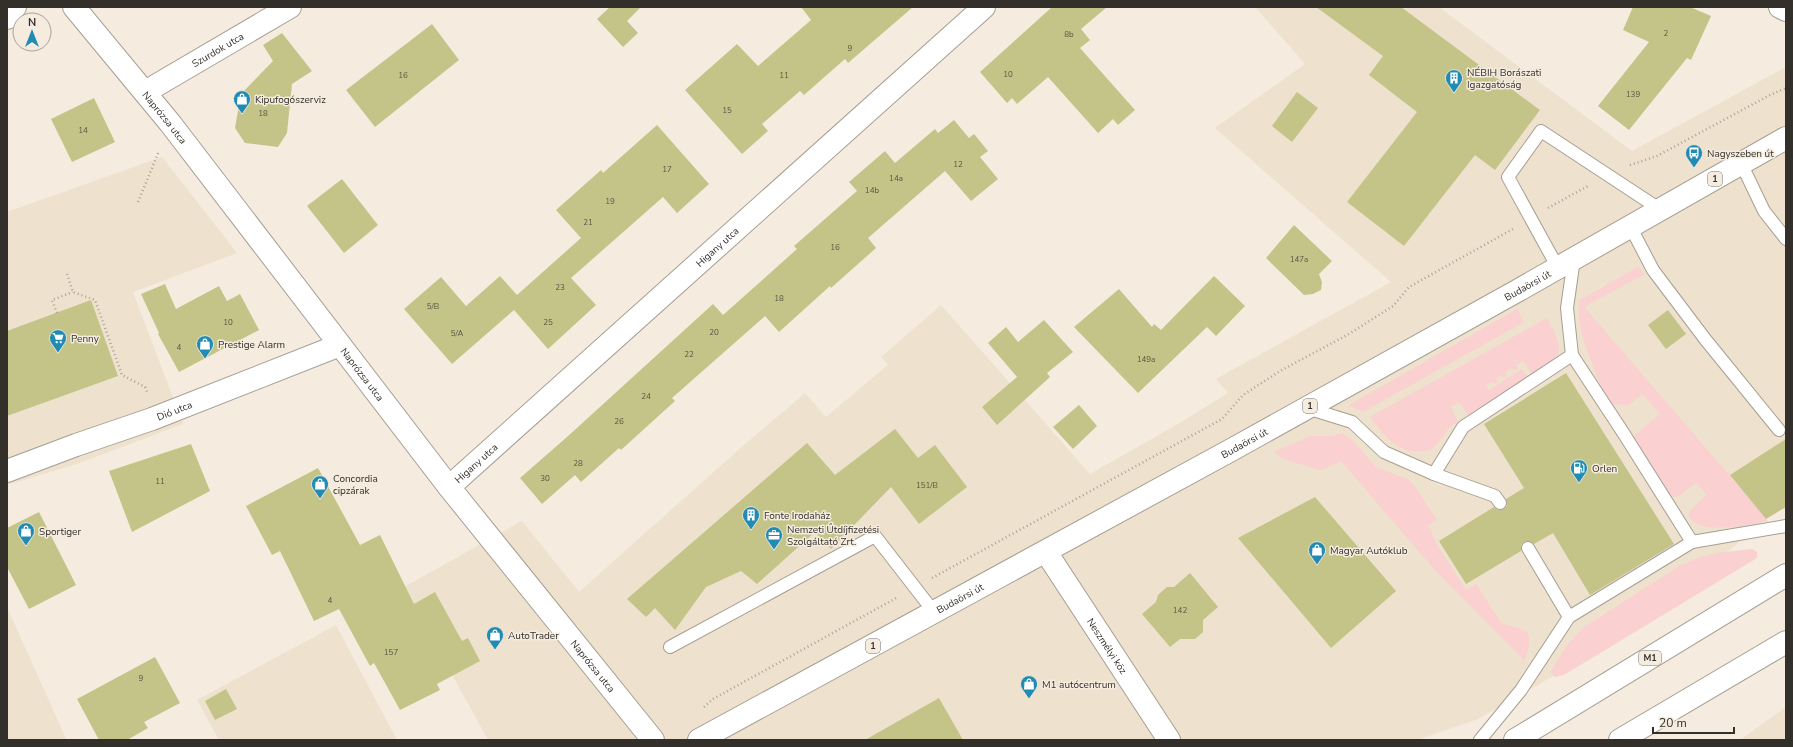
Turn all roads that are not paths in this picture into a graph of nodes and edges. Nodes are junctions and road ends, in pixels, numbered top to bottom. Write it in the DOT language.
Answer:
graph roads {
  1 [pos="15,7"];
  2 [pos="74,7"];
  3 [pos="984,7"];
  4 [pos="1780,7"];
  5 [pos="287,8"];
  6 [pos="1786,10"];
  7 [pos="7,18"];
  8 [pos="145,92"];
  9 [pos="1786,138"];
  10 [pos="1742,163"];
  11 [pos="1661,210"];
  12 [pos="1630,226"];
  13 [pos="1786,239"];
  14 [pos="1566,263"];
  15 [pos="340,345"];
  16 [pos="1572,355"];
  17 [pos="1307,408"];
  18 [pos="1779,430"];
  19 [pos="7,471"];
  20 [pos="1434,474"];
  21 [pos="449,487"];
  22 [pos="1500,503"];
  23 [pos="1786,526"];
  24 [pos="1692,542"];
  25 [pos="1528,548"];
  26 [pos="1046,552"];
  27 [pos="1786,575"];
  28 [pos="934,612"];
  29 [pos="1569,616"];
  30 [pos="1786,642"];
  31 [pos="670,647"];
  32 [pos="653,740"];
  33 [pos="700,740"];
  34 [pos="1169,740"];
  35 [pos="1480,740"];
  36 [pos="1515,740"];
  37 [pos="1620,740"];
  1 -- 7 [label="street"];
  2 -- 8 [label="street, Naprózsa utca"];
  3 -- 21 [label="street, Higany utca"];
  4 -- 6 [label="street"];
  5 -- 8 [label="street, Szurdok utca"];
  8 -- 15 [label="street, Naprózsa utca"];
  9 -- 10 [label="street, Budaörsi út / 1"];
  10 -- 11 [label="street, Budaörsi út / 1"];
  10 -- 13 [label="lane"];
  11 -- 12 [label="street, Budaörsi út / 1"];
  11 -- 14 [label="lane"];
  12 -- 14 [label="street, Budaörsi út / 1"];
  12 -- 18 [label="lane"];
  14 -- 16 [label="lane"];
  14 -- 17 [label="street, Budaörsi út / 1"];
  15 -- 19 [label="street, Dió utca"];
  15 -- 21 [label="street, Naprózsa utca"];
  16 -- 20 [label="lane"];
  16 -- 24 [label="lane"];
  17 -- 20 [label="lane"];
  17 -- 26 [label="street, Budaörsi út / 1"];
  20 -- 22 [label="lane"];
  21 -- 32 [label="street, Naprózsa utca"];
  23 -- 24 [label="lane"];
  24 -- 29 [label="lane"];
  25 -- 29 [label="lane"];
  26 -- 28 [label="street, Budaörsi út / 1"];
  26 -- 34 [label="street, Neszmélyi köz"];
  27 -- 36 [label="street, M1"];
  28 -- 31 [label="lane"];
  28 -- 33 [label="street, Budaörsi út / 1"];
  29 -- 35 [label="lane"];
  30 -- 37 [label="street"];
}
